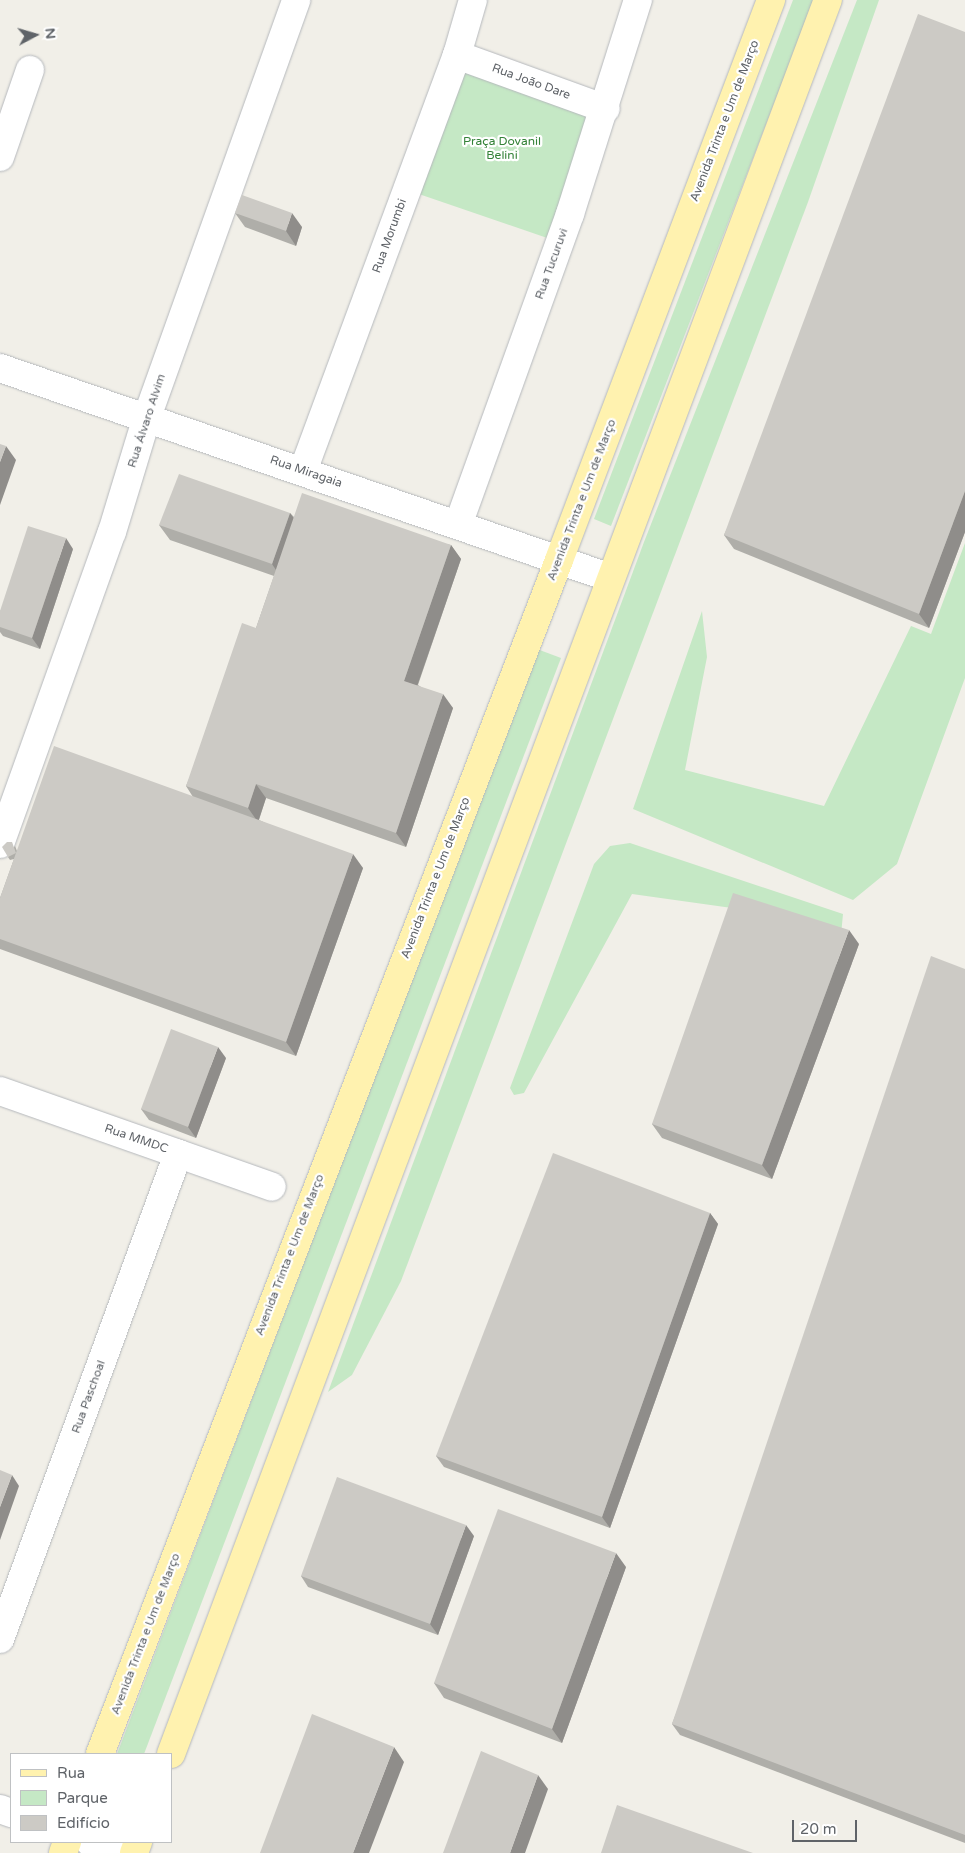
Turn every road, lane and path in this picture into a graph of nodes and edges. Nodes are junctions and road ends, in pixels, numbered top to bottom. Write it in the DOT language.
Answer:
graph roads {
  1 [pos="296,0"];
  2 [pos="473,0"];
  3 [pos="638,0"];
  4 [pos="771,0"];
  5 [pos="828,0"];
  6 [pos="457,55"];
  7 [pos="30,70"];
  8 [pos="606,109"];
  9 [pos="0,157"];
  10 [pos="0,368"];
  11 [pos="147,417"];
  12 [pos="303,471"];
  13 [pos="458,526"];
  14 [pos="560,560"];
  15 [pos="611,578"];
  16 [pos="0,844"];
  17 [pos="0,1092"];
  18 [pos="178,1154"];
  19 [pos="272,1187"];
  20 [pos="0,1639"];
  21 [pos="100,1753"];
  22 [pos="171,1753"];
  23 [pos="93,1843"];
  24 [pos="122,1853"];
  1 -- 11 [label="street, Rua Álvaro Alvim"];
  2 -- 6 [label="street, Rua Morumbi"];
  3 -- 8 [label="street, Rua Tucuruvi"];
  4 -- 14 [label="main road, Avenida Trinta e Um de Março"];
  5 -- 15 [label="main road"];
  6 -- 8 [label="street, Rua João Dare"];
  6 -- 12 [label="street, Rua Morumbi"];
  7 -- 9 [label="street"];
  8 -- 13 [label="street, Rua Tucuruvi"];
  10 -- 11 [label="street, Rua Miragaia"];
  11 -- 12 [label="street, Rua Miragaia"];
  11 -- 16 [label="street, Rua Álvaro Alvim"];
  12 -- 13 [label="street, Rua Miragaia"];
  13 -- 14 [label="street, Rua Miragaia"];
  14 -- 15 [label="street, Rua Miragaia"];
  14 -- 21 [label="main road, Avenida Trinta e Um de Março"];
  15 -- 22 [label="main road"];
  17 -- 18 [label="street, Rua MMDC"];
  18 -- 19 [label="street, Rua MMDC"];
  18 -- 20 [label="street, Rua Paschoal"];
  23 -- 24 [label="street"];
}
